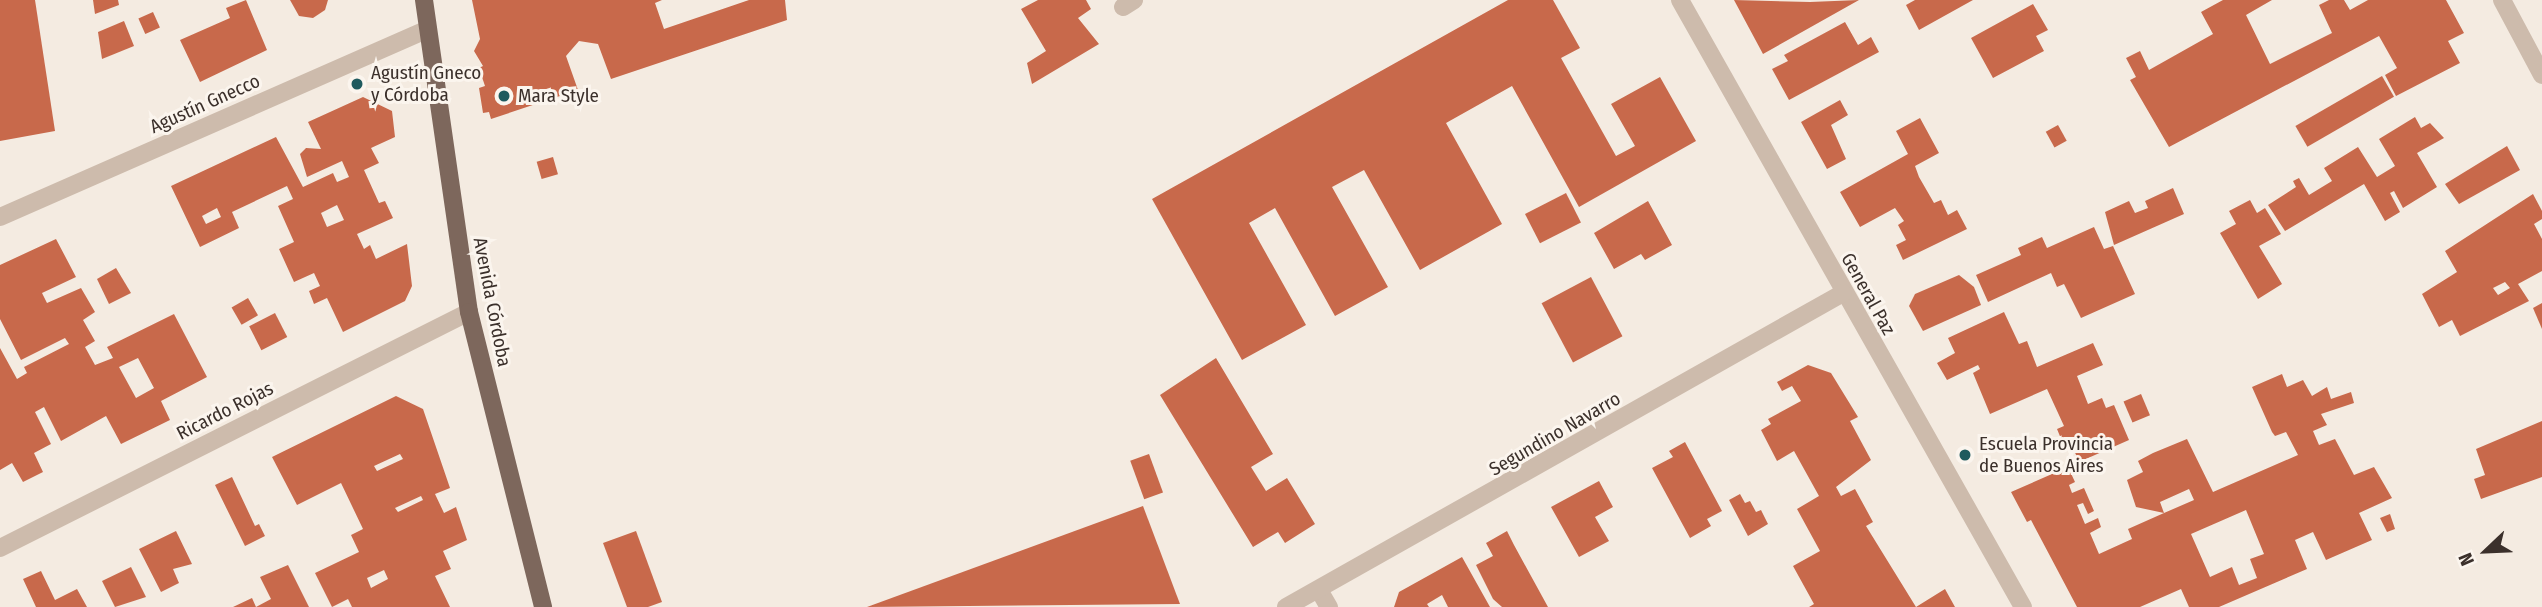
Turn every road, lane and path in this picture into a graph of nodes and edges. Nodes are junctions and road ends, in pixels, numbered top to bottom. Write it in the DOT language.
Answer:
graph roads {
  1 [pos="424,0"];
  2 [pos="1681,0"];
  3 [pos="2501,0"];
  4 [pos="428,29"];
  5 [pos="2542,75"];
  6 [pos="0,217"];
  7 [pos="1843,293"];
  8 [pos="469,312"];
  9 [pos="0,548"];
  10 [pos="1319,590"];
  11 [pos="543,607"];
  12 [pos="1286,607"];
  13 [pos="1329,607"];
  14 [pos="2023,607"];
  1 -- 4 [label="main road, Avenida Córdoba"];
  2 -- 7 [label="street, General Paz"];
  3 -- 5 [label="street"];
  4 -- 6 [label="street, Agustín Gnecco"];
  4 -- 8 [label="main road, Avenida Córdoba"];
  7 -- 10 [label="street, Segundino Navarro"];
  7 -- 14 [label="street, General Paz"];
  8 -- 9 [label="street, Ricardo Rojas"];
  8 -- 11 [label="main road, Avenida Córdoba"];
  10 -- 12 [label="street, Segundino Navarro"];
  10 -- 13 [label="street"];
}
